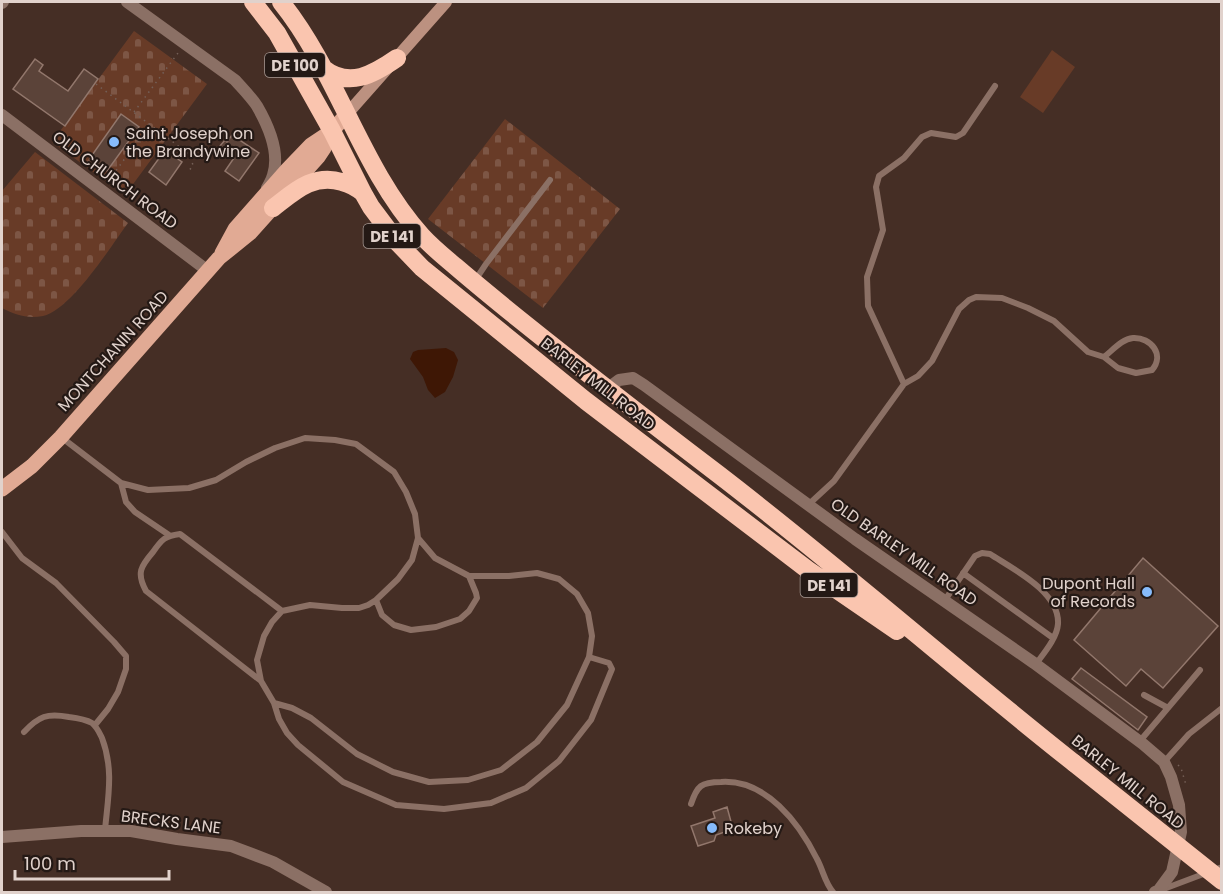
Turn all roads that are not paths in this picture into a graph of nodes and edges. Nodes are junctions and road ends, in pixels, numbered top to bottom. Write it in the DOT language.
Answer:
graph roads {
  1 [pos="127,2"];
  2 [pos="253,2"];
  3 [pos="281,2"];
  4 [pos="446,2"];
  5 [pos="397,58"];
  6 [pos="323,68"];
  7 [pos="995,86"];
  8 [pos="347,114"];
  9 [pos="2,115"];
  10 [pos="332,131"];
  11 [pos="550,180"];
  12 [pos="363,193"];
  13 [pos="265,206"];
  14 [pos="208,271"];
  15 [pos="474,282"];
  16 [pos="482,317"];
  17 [pos="1104,357"];
  18 [pos="904,384"];
  19 [pos="608,389"];
  20 [pos="61,437"];
  21 [pos="32,466"];
  22 [pos="2,482"];
  23 [pos="121,483"];
  24 [pos="2,489"];
  25 [pos="808,505"];
  26 [pos="2,532"];
  27 [pos="169,535"];
  28 [pos="418,538"];
  29 [pos="963,573"];
  30 [pos="469,576"];
  31 [pos="375,600"];
  32 [pos="944,601"];
  33 [pos="282,611"];
  34 [pos="1053,638"];
  35 [pos="589,657"];
  36 [pos="1036,665"];
  37 [pos="1200,670"];
  38 [pos="261,681"];
  39 [pos="1144,695"];
  40 [pos="274,703"];
  41 [pos="1168,708"];
  42 [pos="1221,708"];
  43 [pos="1011,712"];
  44 [pos="95,725"];
  45 [pos="24,732"];
  46 [pos="1140,741"];
  47 [pos="1164,762"];
  48 [pos="691,804"];
  49 [pos="105,831"];
  50 [pos="2,837"];
  51 [pos="1221,867"];
  52 [pos="1221,881"];
  53 [pos="326,892"];
  54 [pos="833,892"];
  55 [pos="1157,892"];
  1 -- 13 [label="street"];
  2 -- 10 [label="highway, BARLEY MILL ROAD / DE 100"];
  3 -- 6 [label="highway, BARLEY MILL ROAD / DE 100"];
  4 -- 5 [label="main road, MONTCHANIN ROAD"];
  5 -- 6 [label="highway"];
  5 -- 8 [label="main road, MONTCHANIN ROAD"];
  6 -- 8 [label="highway, BARLEY MILL ROAD / DE 141"];
  7 -- 18 [label="lane"];
  8 -- 10 [label="main road, MONTCHANIN ROAD"];
  8 -- 15 [label="highway, BARLEY MILL ROAD / DE 141"];
  9 -- 14 [label="street, OLD CHURCH ROAD"];
  10 -- 12 [label="highway, BARLEY MILL ROAD / DE 141"];
  10 -- 13 [label="main road, MONTCHANIN ROAD"];
  11 -- 15 [label="lane"];
  12 -- 13 [label="highway"];
  12 -- 16 [label="highway, BARLEY MILL ROAD / DE 141"];
  13 -- 14 [label="main road, MONTCHANIN ROAD"];
  14 -- 20 [label="main road, MONTCHANIN ROAD"];
  15 -- 19 [label="highway, BARLEY MILL ROAD / DE 141"];
  16 -- 19 [label="highway"];
  16 -- 43 [label="highway, BARLEY MILL ROAD / DE 141"];
  17 -- 17 [label="lane"];
  17 -- 18 [label="lane"];
  18 -- 25 [label="lane"];
  19 -- 25 [label="street, OLD BARLEY MILL ROAD"];
  19 -- 43 [label="highway, BARLEY MILL ROAD / DE 141"];
  20 -- 21 [label="main road, MONTCHANIN ROAD"];
  20 -- 23 [label="lane"];
  21 -- 22 [label="main road, MONTCHANIN ROAD"];
  21 -- 24 [label="main road, MONTCHANIN ROAD"];
  23 -- 27 [label="lane"];
  23 -- 28 [label="lane"];
  25 -- 32 [label="street, OLD BARLEY MILL ROAD"];
  26 -- 44 [label="lane"];
  27 -- 33 [label="lane"];
  27 -- 38 [label="lane"];
  28 -- 30 [label="lane"];
  28 -- 31 [label="lane"];
  29 -- 32 [label="lane"];
  29 -- 34 [label="lane"];
  29 -- 34 [label="lane"];
  30 -- 31 [label="lane"];
  30 -- 35 [label="lane"];
  31 -- 33 [label="lane"];
  32 -- 36 [label="street, OLD BARLEY MILL ROAD"];
  33 -- 38 [label="lane"];
  34 -- 36 [label="lane"];
  35 -- 40 [label="lane"];
  35 -- 40 [label="lane"];
  36 -- 46 [label="street, OLD BARLEY MILL ROAD"];
  37 -- 41 [label="lane"];
  38 -- 40 [label="lane"];
  39 -- 41 [label="lane"];
  41 -- 46 [label="lane"];
  42 -- 47 [label="lane"];
  43 -- 52 [label="highway, BARLEY MILL ROAD / DE 141, bridge"];
  44 -- 45 [label="lane"];
  44 -- 49 [label="lane"];
  46 -- 47 [label="street, OLD BARLEY MILL ROAD"];
  47 -- 55 [label="street, OLD BARLEY MILL ROAD"];
  48 -- 54 [label="lane"];
  49 -- 50 [label="street, BRECKS LANE"];
  49 -- 53 [label="street, BRECKS LANE"];
  51 -- 55 [label="lane"];
}
